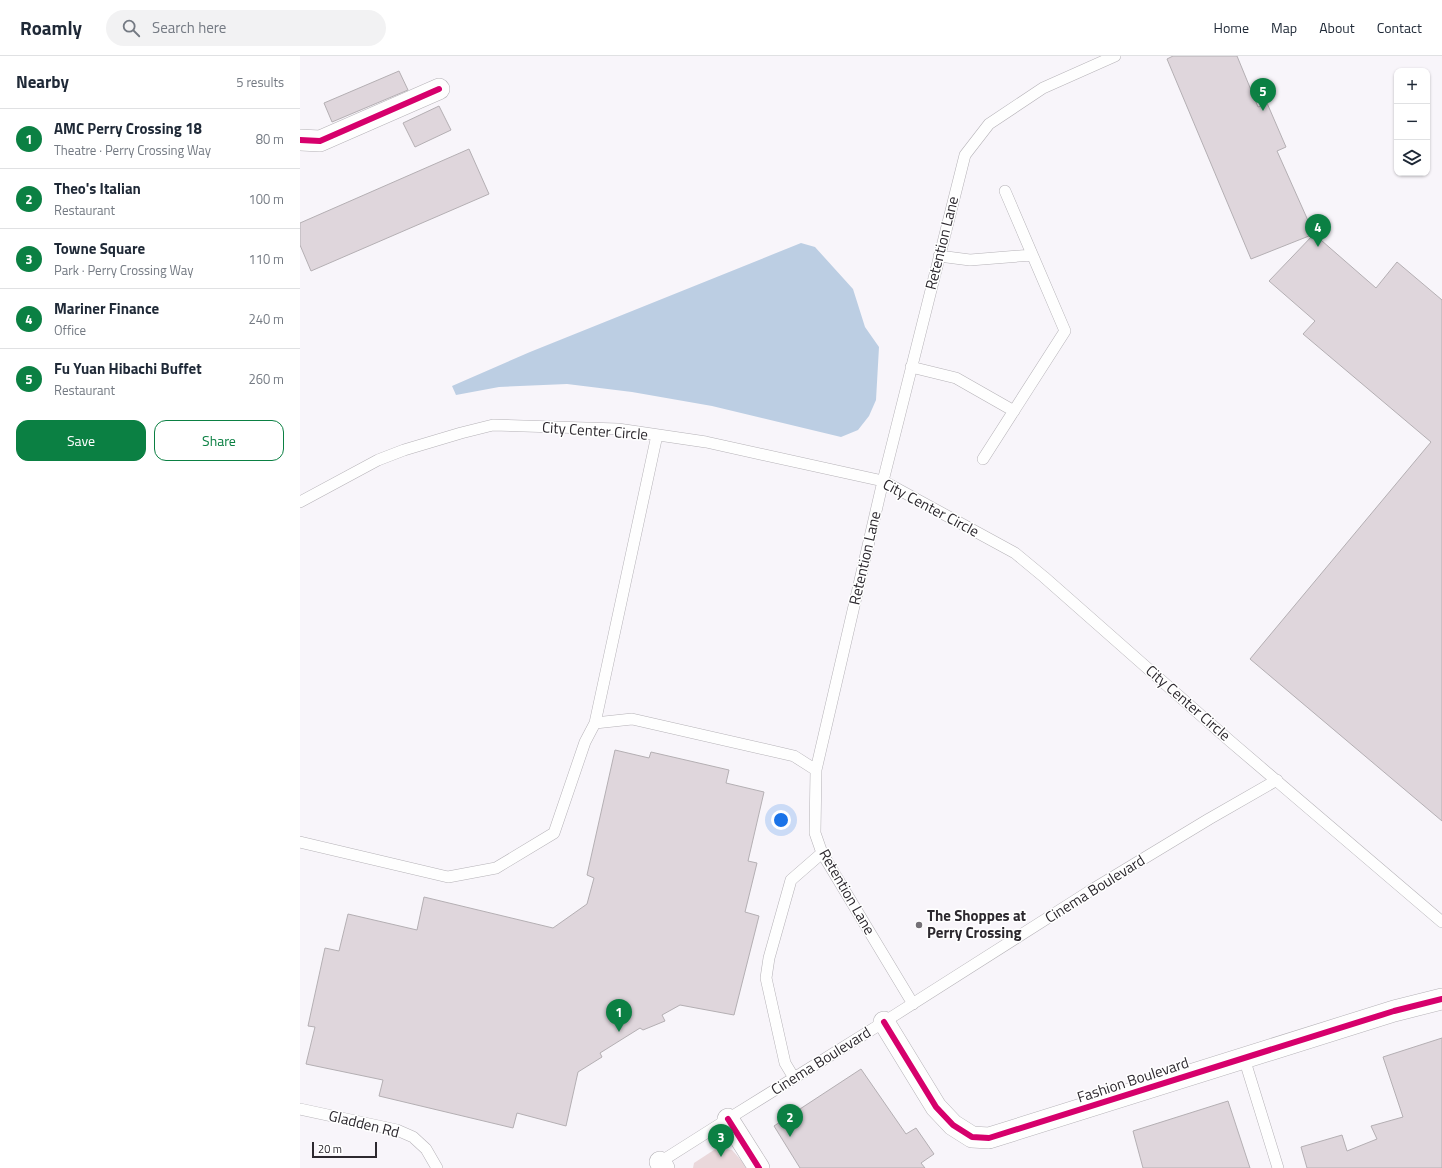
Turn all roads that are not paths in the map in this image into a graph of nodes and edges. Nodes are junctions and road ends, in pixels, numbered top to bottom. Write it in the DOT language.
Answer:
graph roads {
  1 [pos="1115,56"];
  2 [pos="439,89"];
  3 [pos="300,140"];
  4 [pos="1005,191"];
  5 [pos="1032,255"];
  6 [pos="939,256"];
  7 [pos="911,367"];
  8 [pos="1014,411"];
  9 [pos="657,435"];
  10 [pos="983,459"];
  11 [pos="883,481"];
  12 [pos="300,502"];
  13 [pos="595,723"];
  14 [pos="816,770"];
  15 [pos="1277,780"];
  16 [pos="300,842"];
  17 [pos="822,853"];
  18 [pos="1442,922"];
  19 [pos="1442,999"];
  20 [pos="914,1004"];
  21 [pos="884,1022"];
  22 [pos="1244,1058"];
  23 [pos="794,1078"];
  24 [pos="300,1109"];
  25 [pos="728,1119"];
  26 [pos="659,1166"];
  27 [pos="437,1168"];
  28 [pos="759,1168"];
  29 [pos="1278,1168"];
  1 -- 6 [label="lane, Retention Lane"];
  2 -- 3 [label="street"];
  4 -- 5 [label="lane"];
  5 -- 6 [label="lane"];
  5 -- 8 [label="lane"];
  6 -- 7 [label="lane, Retention Lane"];
  7 -- 8 [label="lane"];
  7 -- 11 [label="lane, Retention Lane"];
  8 -- 10 [label="lane"];
  9 -- 11 [label="lane, City Center Circle"];
  9 -- 12 [label="lane, City Center Circle"];
  9 -- 13 [label="lane"];
  11 -- 14 [label="lane, Retention Lane"];
  11 -- 15 [label="lane, City Center Circle"];
  13 -- 14 [label="lane"];
  13 -- 16 [label="lane"];
  14 -- 17 [label="lane, Retention Lane"];
  15 -- 18 [label="lane, City Center Circle"];
  15 -- 20 [label="lane, Cinema Boulevard"];
  17 -- 20 [label="lane, Retention Lane"];
  17 -- 23 [label="lane"];
  19 -- 22 [label="street, Fashion Boulevard"];
  20 -- 21 [label="lane, Cinema Boulevard"];
  21 -- 22 [label="street, Fashion Boulevard"];
  21 -- 23 [label="lane, Cinema Boulevard"];
  22 -- 29 [label="lane"];
  23 -- 25 [label="lane, Cinema Boulevard"];
  24 -- 27 [label="lane, Gladden Rd"];
  25 -- 26 [label="lane, Cinema Boulevard"];
  25 -- 28 [label="street"];
}
